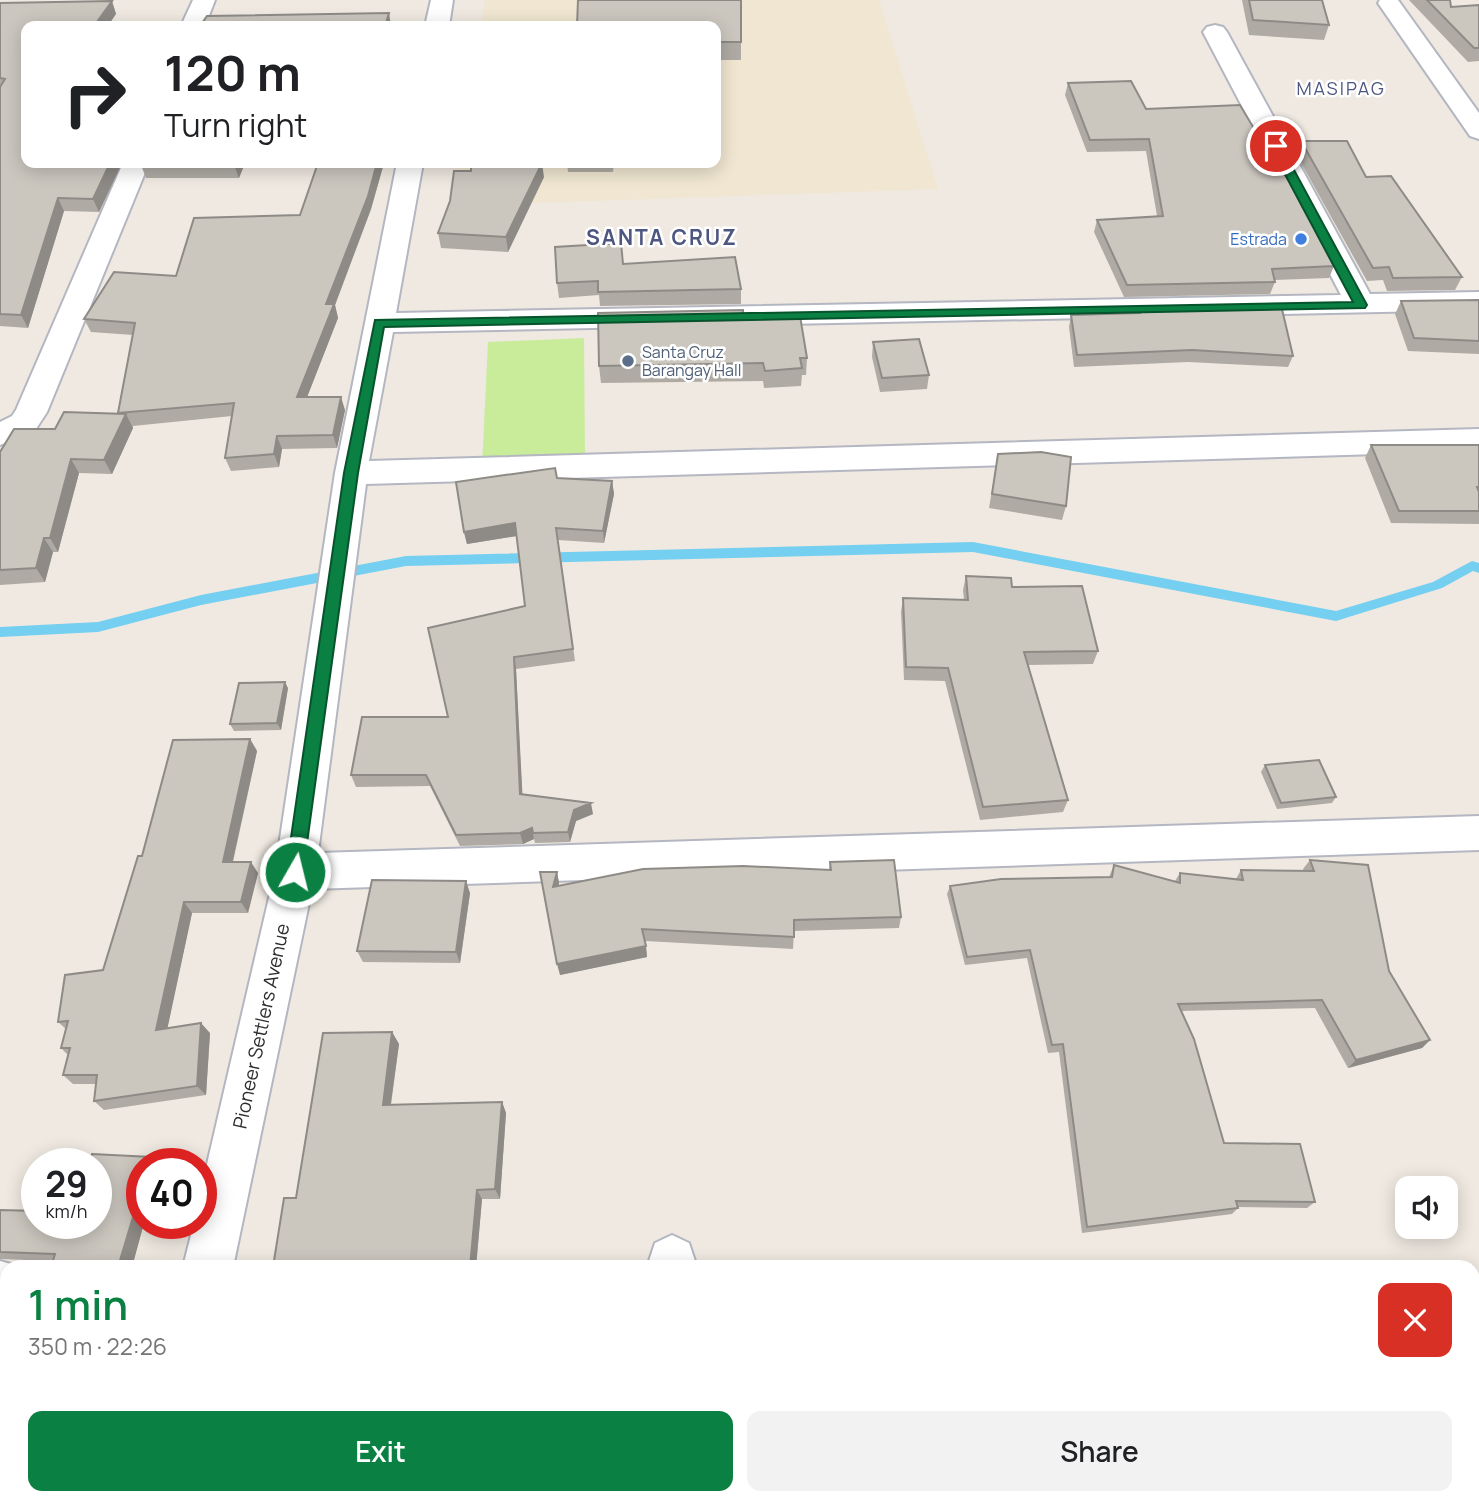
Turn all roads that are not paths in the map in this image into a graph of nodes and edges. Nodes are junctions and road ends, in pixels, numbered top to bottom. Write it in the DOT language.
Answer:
graph roads {
  1 [pos="204,0"];
  2 [pos="442,0"];
  3 [pos="1389,3"];
  4 [pos="195,21"];
  5 [pos="438,21"];
  6 [pos="1215,32"];
  7 [pos="1479,131"];
  8 [pos="134,168"];
  9 [pos="409,168"];
  10 [pos="1479,301"];
  11 [pos="1361,305"];
  12 [pos="379,323"];
  13 [pos="0,434"];
  14 [pos="1479,440"];
  15 [pos="351,473"];
  16 [pos="1479,833"];
  17 [pos="295,872"];
  18 [pos="210,1260"];
  1 -- 4 [label="street"];
  2 -- 5 [label="street"];
  3 -- 7 [label="street"];
  6 -- 11 [label="street"];
  8 -- 13 [label="street"];
  9 -- 12 [label="street, Pioneer Settlers Avenue"];
  10 -- 11 [label="street"];
  11 -- 12 [label="street"];
  12 -- 15 [label="street, Pioneer Settlers Avenue"];
  14 -- 15 [label="street"];
  15 -- 17 [label="street, Pioneer Settlers Avenue"];
  16 -- 17 [label="street"];
  17 -- 18 [label="street, Pioneer Settlers Avenue"];
}
